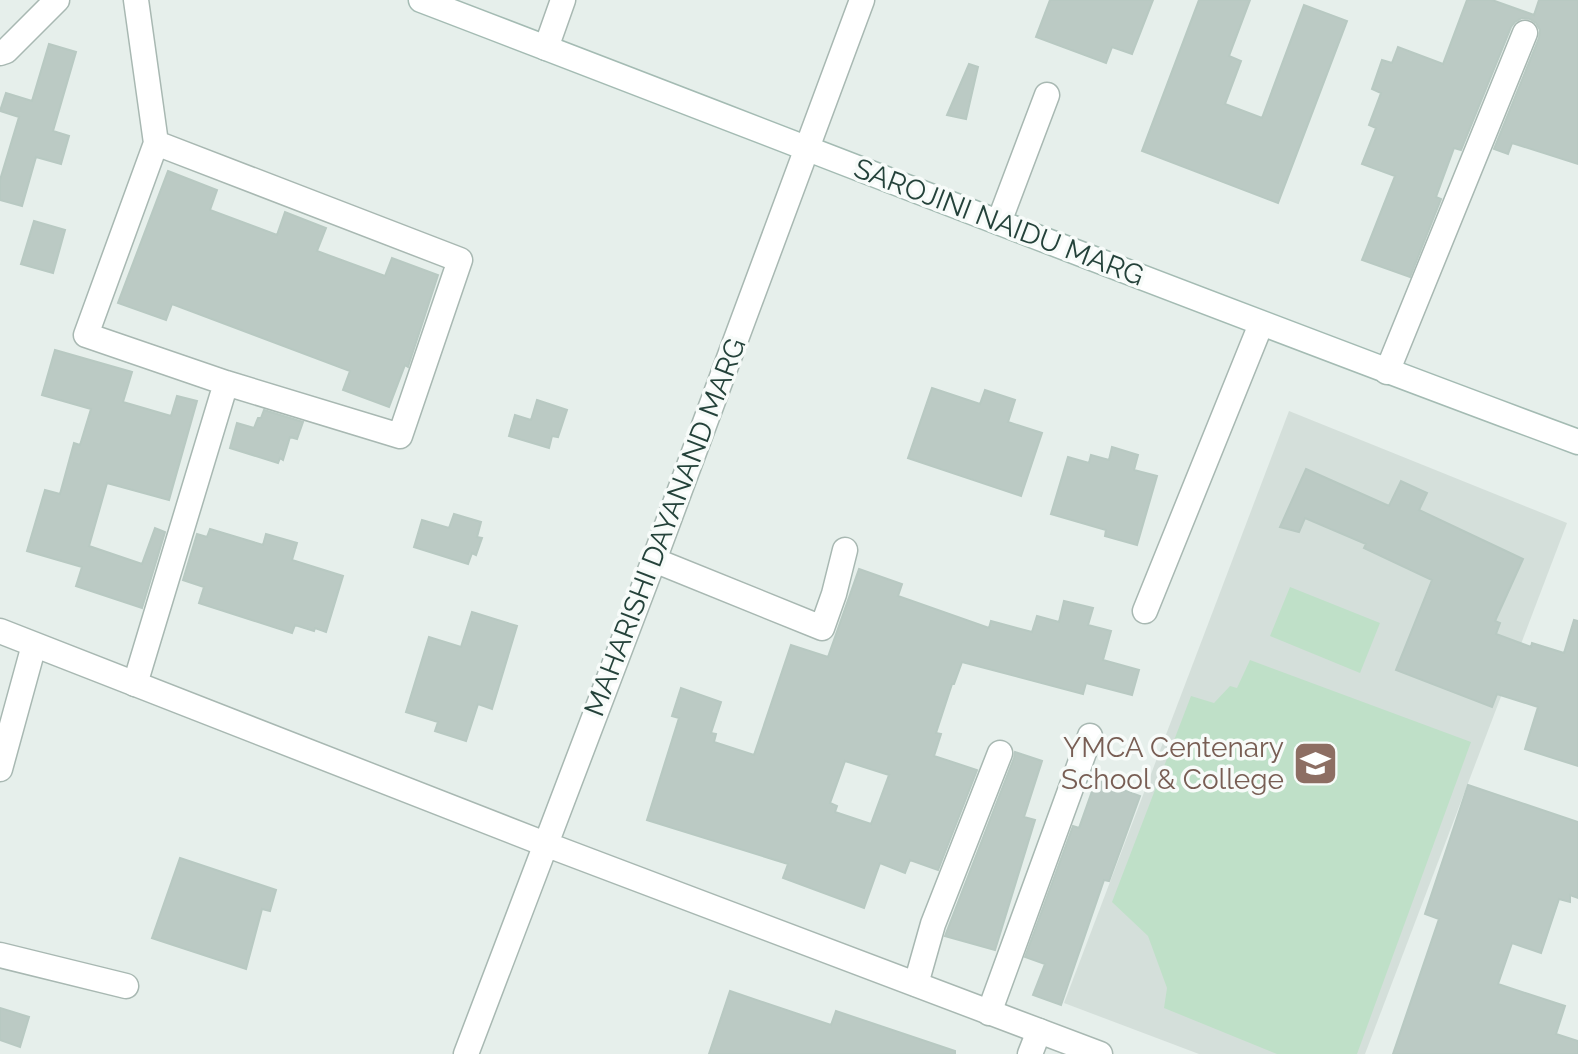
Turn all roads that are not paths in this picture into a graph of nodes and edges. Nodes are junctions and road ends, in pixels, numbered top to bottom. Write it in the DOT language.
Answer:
graph roads {
  1 [pos="57,0"];
  2 [pos="136,0"];
  3 [pos="421,0"];
  4 [pos="563,0"];
  5 [pos="862,0"];
  6 [pos="1525,33"];
  7 [pos="546,48"];
  8 [pos="2,57"];
  9 [pos="1047,95"];
  10 [pos="156,143"];
  11 [pos="807,147"];
  12 [pos="999,222"];
  13 [pos="1261,324"];
  14 [pos="1387,372"];
  15 [pos="226,383"];
  16 [pos="1578,442"];
  17 [pos="845,550"];
  18 [pos="654,560"];
  19 [pos="1145,611"];
  20 [pos="0,631"];
  21 [pos="34,645"];
  22 [pos="135,684"];
  23 [pos="1090,736"];
  24 [pos="1000,753"];
  25 [pos="0,769"];
  26 [pos="545,844"];
  27 [pos="0,955"];
  28 [pos="916,984"];
  29 [pos="126,986"];
  30 [pos="989,1013"];
  31 [pos="1039,1031"];
  32 [pos="466,1054"];
  33 [pos="1030,1054"];
  34 [pos="1100,1054"];
  1 -- 8 [label="street"];
  2 -- 10 [label="street"];
  3 -- 7 [label="street, SAROJINI NAIDU MARG"];
  4 -- 7 [label="street"];
  5 -- 11 [label="street, MAHARISHI DAYANAND MARG"];
  6 -- 14 [label="street"];
  7 -- 11 [label="street, SAROJINI NAIDU MARG"];
  9 -- 12 [label="street"];
  10 -- 15 [label="street"];
  10 -- 15 [label="street"];
  11 -- 12 [label="street, SAROJINI NAIDU MARG"];
  11 -- 18 [label="street, MAHARISHI DAYANAND MARG"];
  12 -- 13 [label="street, SAROJINI NAIDU MARG"];
  13 -- 14 [label="street, SAROJINI NAIDU MARG"];
  13 -- 19 [label="street"];
  14 -- 16 [label="street, SAROJINI NAIDU MARG"];
  15 -- 22 [label="street"];
  17 -- 18 [label="street"];
  18 -- 26 [label="street, MAHARISHI DAYANAND MARG"];
  20 -- 21 [label="street"];
  21 -- 22 [label="street"];
  21 -- 25 [label="street"];
  22 -- 26 [label="street"];
  23 -- 30 [label="street"];
  24 -- 28 [label="street"];
  26 -- 28 [label="street"];
  26 -- 32 [label="street, MAHARISHI DAYANAND MARG"];
  27 -- 29 [label="street"];
  28 -- 30 [label="street"];
  30 -- 31 [label="street"];
  31 -- 33 [label="street"];
  31 -- 34 [label="street"];
}
